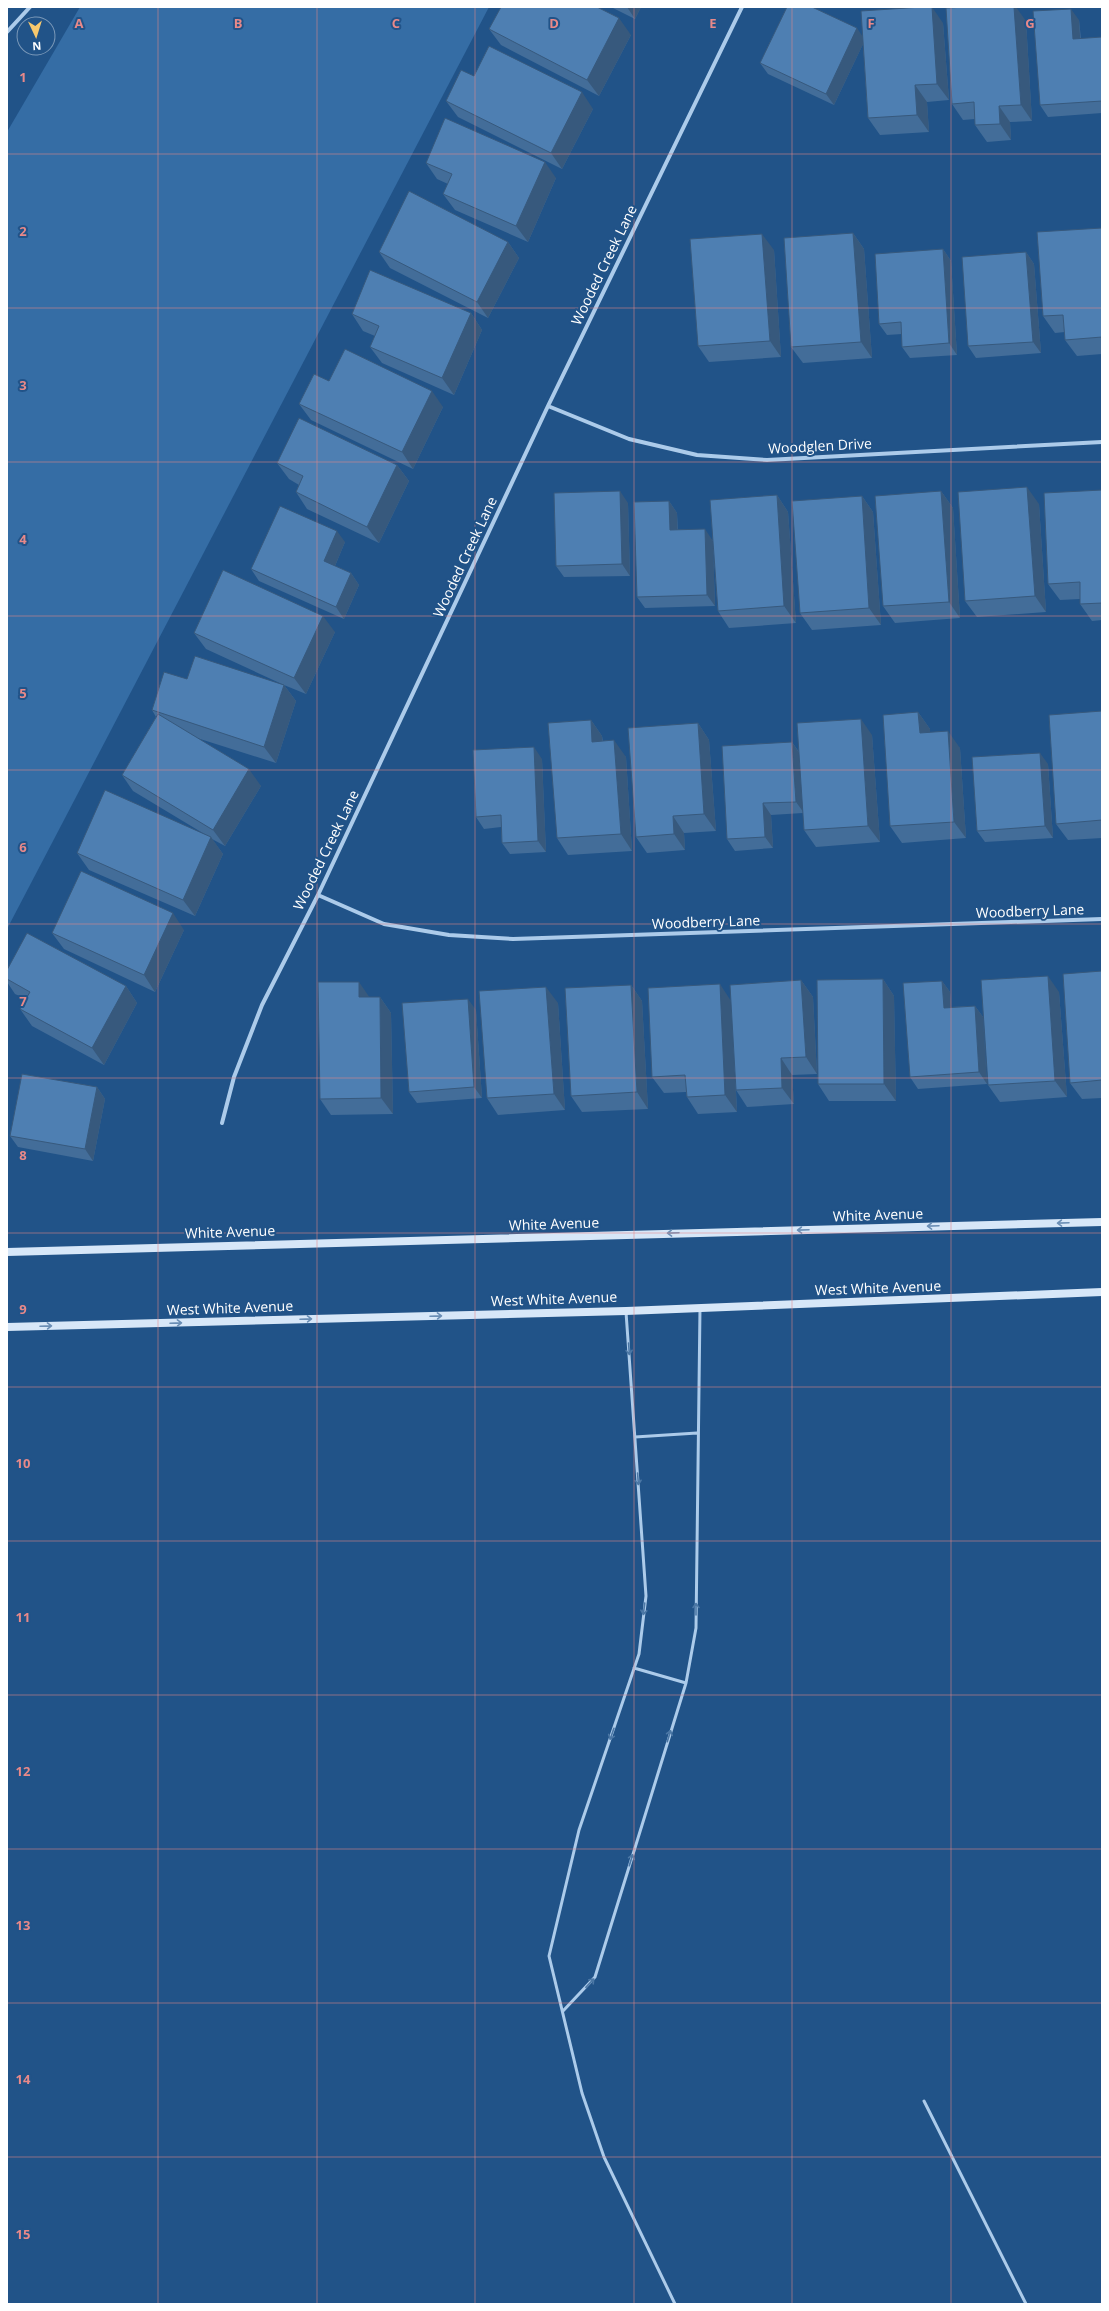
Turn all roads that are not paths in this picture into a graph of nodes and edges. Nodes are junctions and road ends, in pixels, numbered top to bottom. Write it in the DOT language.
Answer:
graph roads {
  1 [pos="30,7"];
  2 [pos="742,7"];
  3 [pos="7,32"];
  4 [pos="548,406"];
  5 [pos="1102,442"];
  6 [pos="318,895"];
  7 [pos="1102,919"];
  8 [pos="222,1123"];
  9 [pos="1102,1222"];
  10 [pos="7,1252"];
  11 [pos="1102,1292"];
  12 [pos="700,1308"];
  13 [pos="626,1311"];
  14 [pos="7,1327"];
  15 [pos="697,1433"];
  16 [pos="635,1437"];
  17 [pos="634,1668"];
  18 [pos="686,1683"];
  19 [pos="564,2011"];
  20 [pos="924,2101"];
  21 [pos="675,2304"];
  22 [pos="1026,2304"];
  1 -- 3 [label="street"];
  2 -- 4 [label="street, Wooded Creek Lane"];
  4 -- 5 [label="street, Woodglen Drive"];
  4 -- 6 [label="street, Wooded Creek Lane"];
  6 -- 7 [label="street, Woodberry Lane"];
  6 -- 8 [label="street, Wooded Creek Lane"];
  9 -- 10 [label="main road, White Avenue, one-way"];
  11 -- 12 [label="main road, West White Avenue"];
  12 -- 13 [label="main road, West White Avenue"];
  12 -- 15 [label="lane"];
  14 -- 13 [label="main road, West White Avenue, one-way"];
  13 -- 16 [label="lane, one-way"];
  15 -- 16 [label="lane"];
  18 -- 15 [label="lane, one-way"];
  16 -- 17 [label="lane, one-way"];
  17 -- 18 [label="lane"];
  17 -- 19 [label="lane, one-way"];
  19 -- 18 [label="lane, one-way"];
  19 -- 21 [label="lane"];
  20 -- 22 [label="lane"];
}
